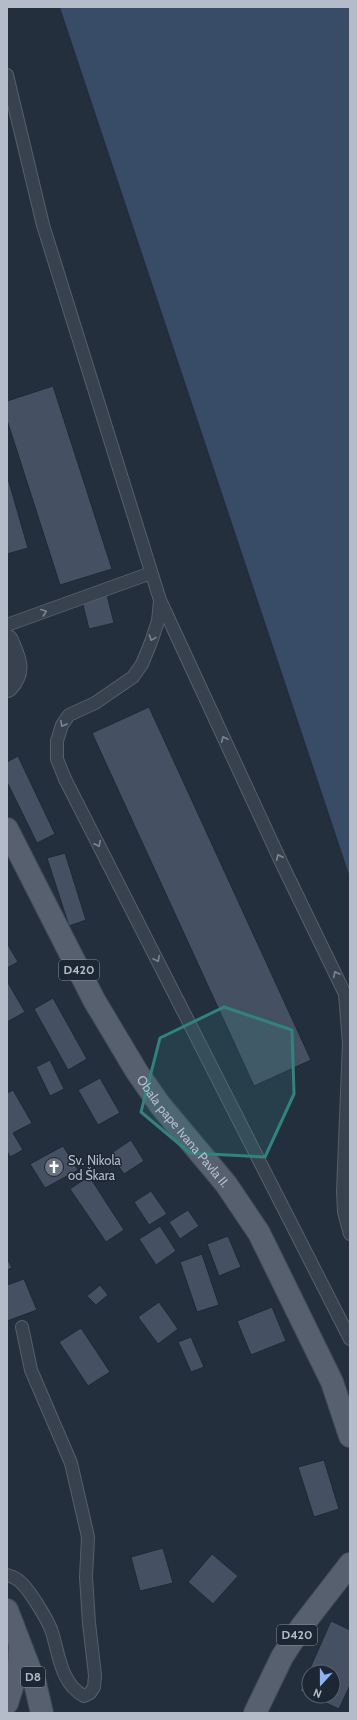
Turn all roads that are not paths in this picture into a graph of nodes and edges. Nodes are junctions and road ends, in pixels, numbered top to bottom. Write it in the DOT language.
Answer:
graph roads {
  1 [pos="7,75"];
  2 [pos="151,573"];
  3 [pos="160,600"];
  4 [pos="7,625"];
  5 [pos="7,641"];
  6 [pos="7,686"];
  7 [pos="7,829"];
  8 [pos="350,1234"];
  9 [pos="22,1327"];
  10 [pos="350,1339"];
  11 [pos="350,1436"];
  12 [pos="350,1564"];
  13 [pos="7,1575"];
  14 [pos="7,1610"];
  15 [pos="20,1641"];
  16 [pos="7,1704"];
  17 [pos="42,1713"];
  18 [pos="255,1713"];
  1 -- 2 [label="lane"];
  2 -- 3 [label="lane"];
  4 -- 2 [label="lane, one-way"];
  8 -- 3 [label="lane, one-way"];
  3 -- 10 [label="lane, one-way"];
  5 -- 6 [label="street"];
  7 -- 11 [label="main road, Obala pape Ivana Pavla II. / D420"];
  9 -- 13 [label="lane"];
  12 -- 18 [label="main road, D420"];
  14 -- 15 [label="main road, D8"];
  15 -- 16 [label="main road"];
  15 -- 17 [label="main road, D8"];
}
